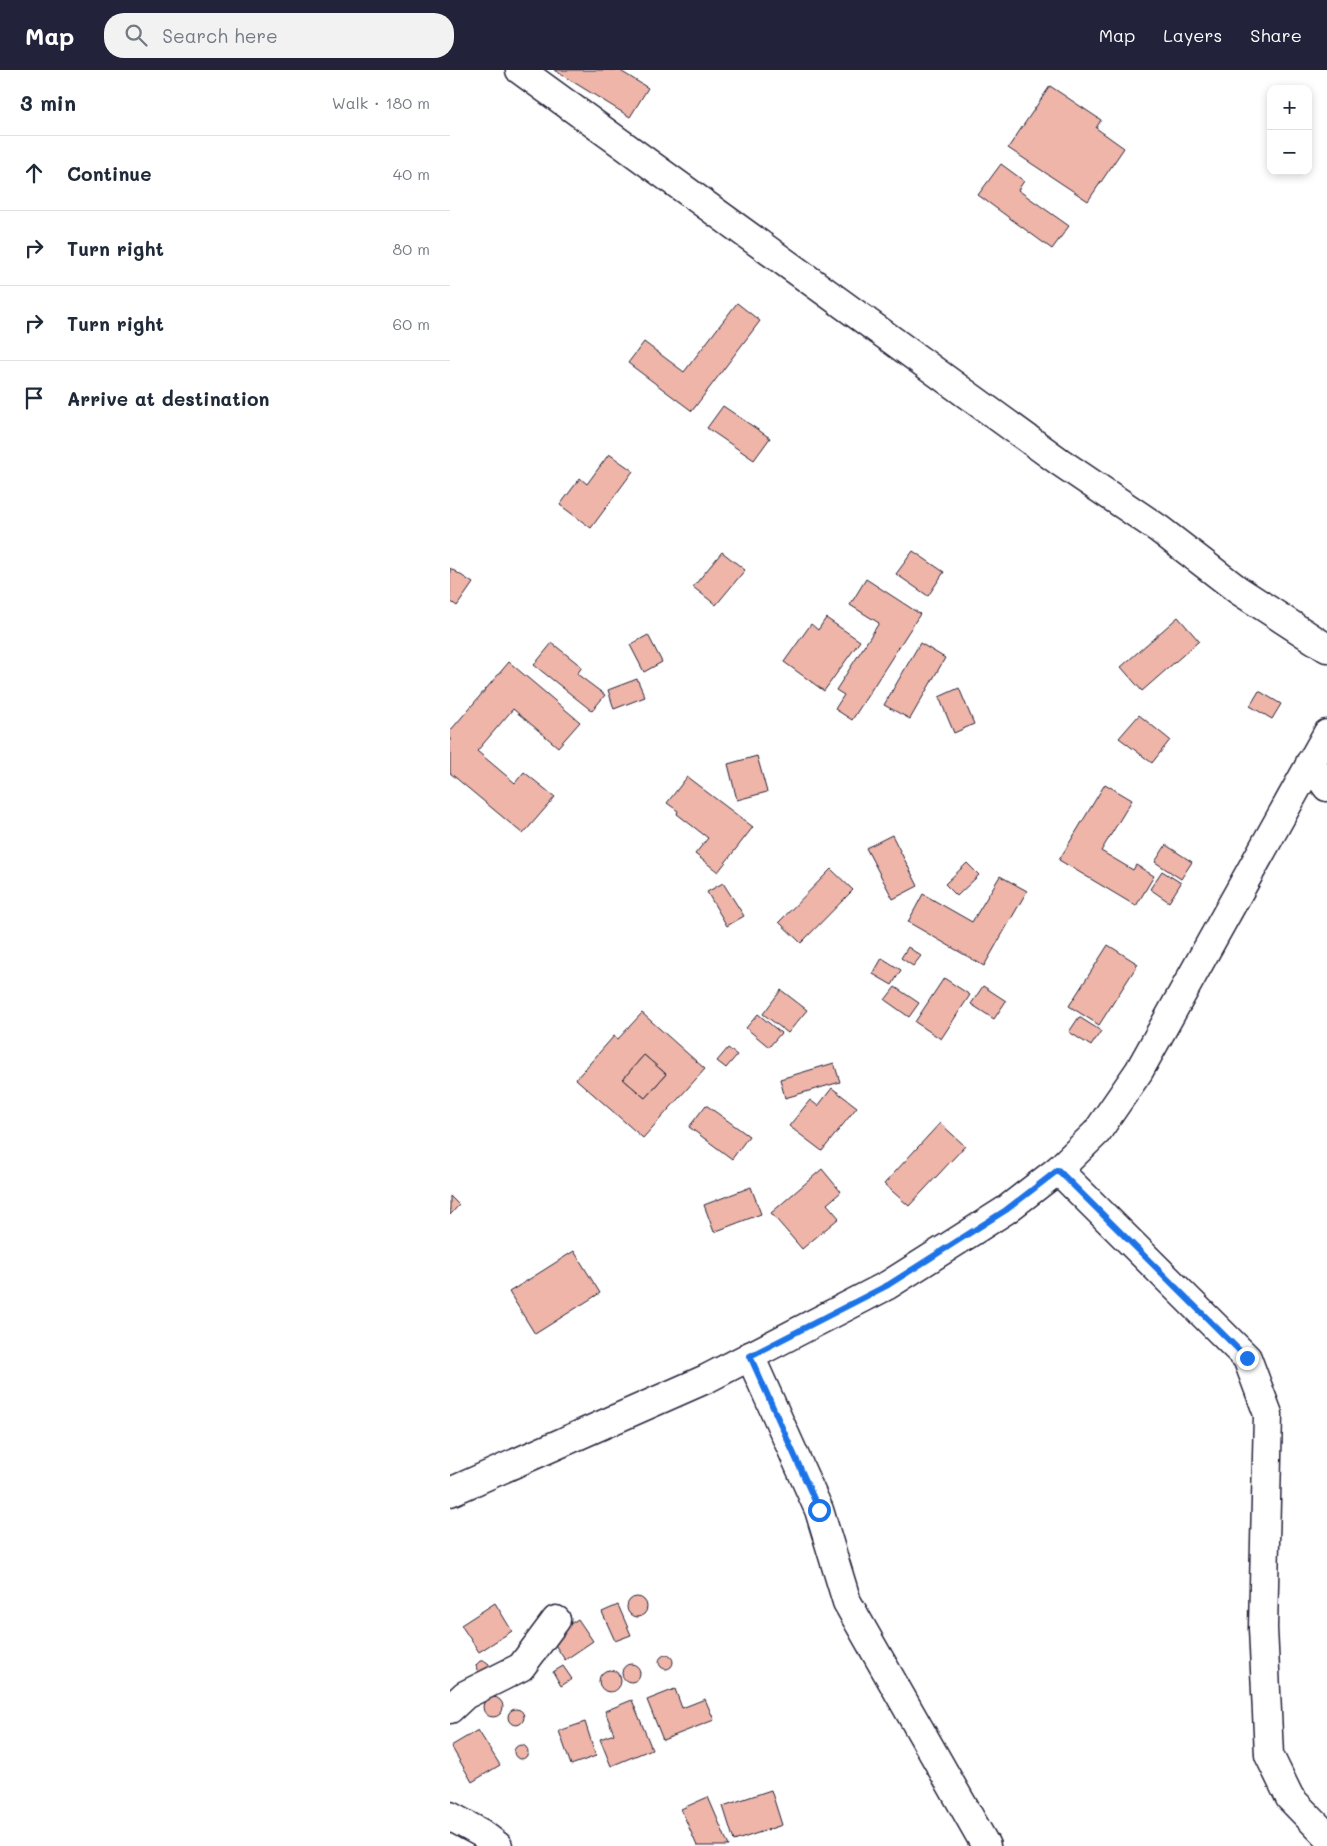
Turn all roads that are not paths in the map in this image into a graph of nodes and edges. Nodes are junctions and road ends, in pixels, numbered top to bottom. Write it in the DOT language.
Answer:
graph roads {
  1 [pos="520,70"];
  2 [pos="1327,648"];
  3 [pos="1327,734"];
  4 [pos="1310,763"];
  5 [pos="1327,787"];
  6 [pos="1058,1170"];
  7 [pos="750,1356"];
  8 [pos="450,1492"];
  9 [pos="556,1620"];
  10 [pos="450,1709"];
  11 [pos="450,1816"];
  12 [pos="1327,1836"];
  13 [pos="498,1846"];
  14 [pos="986,1846"];
  1 -- 2 [label="street"];
  3 -- 4 [label="street"];
  4 -- 5 [label="street"];
  4 -- 6 [label="street"];
  6 -- 7 [label="street"];
  6 -- 12 [label="street"];
  7 -- 8 [label="street"];
  7 -- 14 [label="street"];
  9 -- 10 [label="street"];
  11 -- 13 [label="street"];
}
